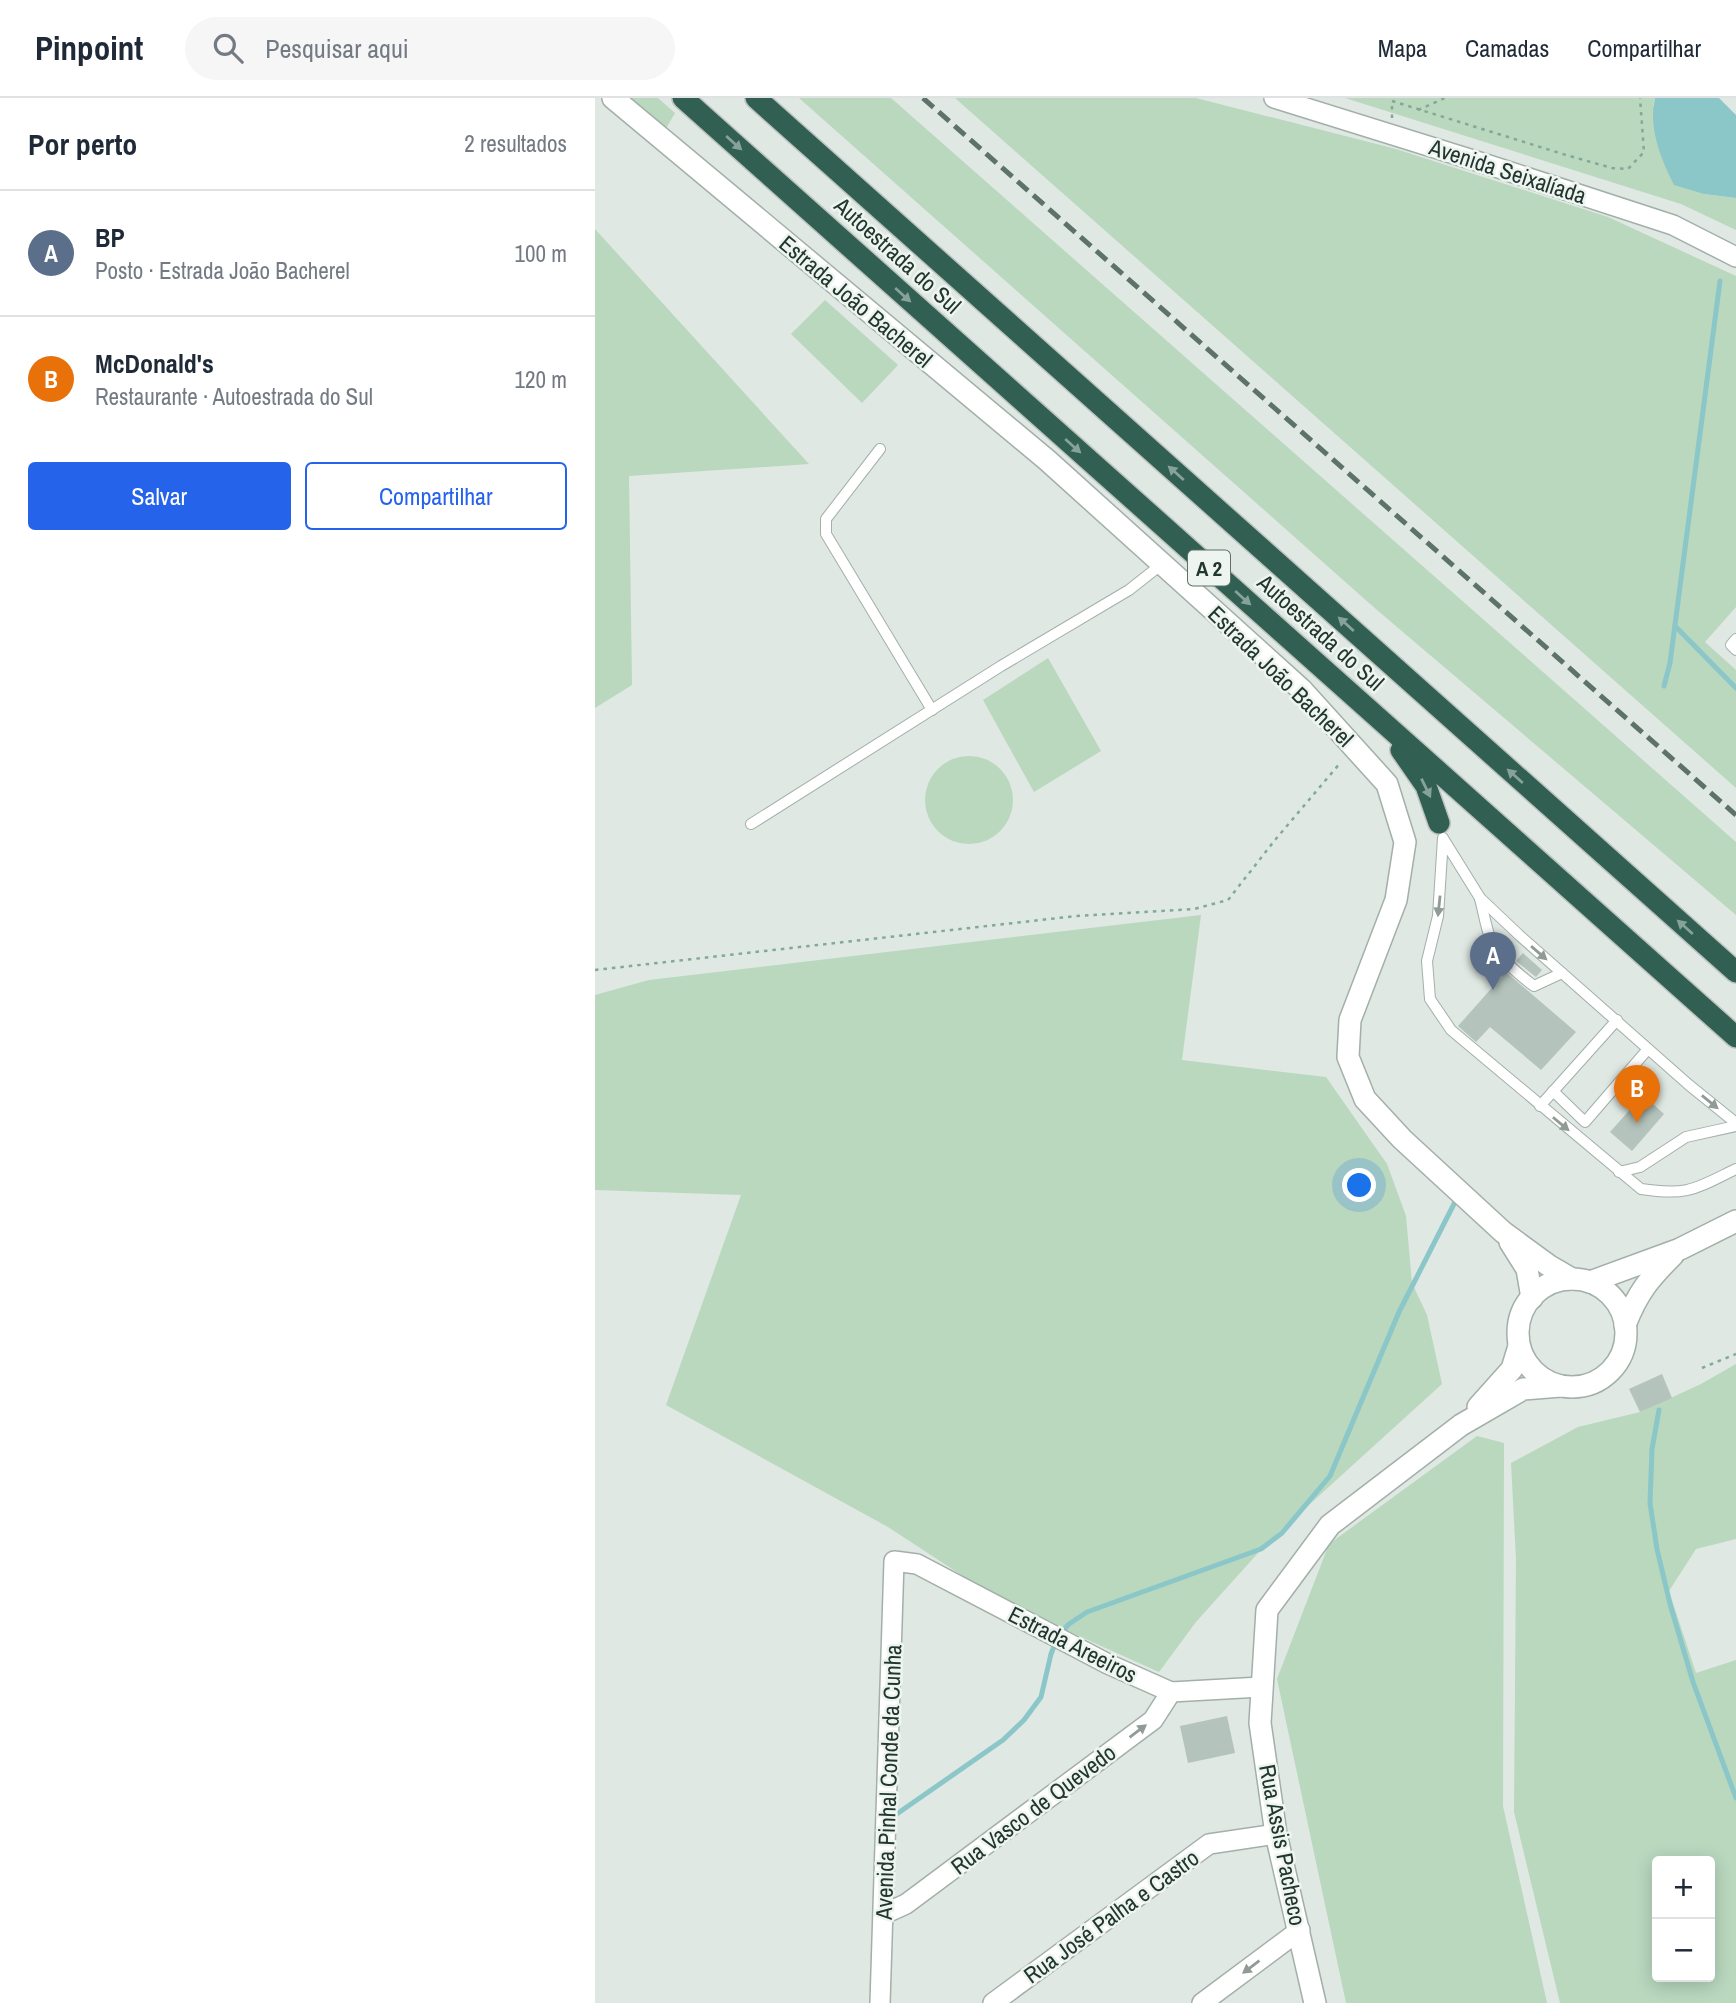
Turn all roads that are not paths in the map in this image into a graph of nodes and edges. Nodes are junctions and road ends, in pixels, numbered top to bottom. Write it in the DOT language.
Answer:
graph roads {
  1 [pos="613,98"];
  2 [pos="683,98"];
  3 [pos="755,98"];
  4 [pos="1275,98"];
  5 [pos="1736,257"];
  6 [pos="880,449"];
  7 [pos="1162,564"];
  8 [pos="1736,639"];
  9 [pos="1736,650"];
  10 [pos="1354,696"];
  11 [pos="932,710"];
  12 [pos="751,824"];
  13 [pos="1441,831"];
  14 [pos="1479,895"];
  15 [pos="1736,972"];
  16 [pos="1562,973"];
  17 [pos="1616,1020"];
  18 [pos="1736,1037"];
  19 [pos="1649,1049"];
  20 [pos="1553,1091"];
  21 [pos="1539,1105"];
  22 [pos="1736,1125"];
  23 [pos="1736,1168"];
  24 [pos="1619,1172"];
  25 [pos="1736,1221"];
  26 [pos="1503,1232"];
  27 [pos="1680,1249"];
  28 [pos="1581,1280"];
  29 [pos="1532,1298"];
  30 [pos="1625,1325"];
  31 [pos="1519,1346"];
  32 [pos="1561,1386"];
  33 [pos="1461,1425"];
  34 [pos="894,1561"];
  35 [pos="1261,1687"];
  36 [pos="1171,1692"];
  37 [pos="1276,1834"];
  38 [pos="884,1914"];
  39 [pos="1300,1930"];
  40 [pos="880,2003"];
  41 [pos="993,2003"];
  42 [pos="1202,2003"];
  43 [pos="1315,2003"];
  1 -- 7 [label="street, Estrada João Bacherel"];
  2 -- 10 [label="highway, Autoestrada do Sul / A 2, one-way"];
  15 -- 3 [label="highway, Autoestrada do Sul / A 2, one-way"];
  4 -- 5 [label="street, Avenida Seixalíada"];
  6 -- 11 [label="lane"];
  7 -- 11 [label="lane"];
  7 -- 26 [label="street, Estrada João Bacherel"];
  8 -- 9 [label="lane"];
  10 -- 13 [label="highway, one-way"];
  10 -- 18 [label="highway, Autoestrada do Sul / A 2"];
  11 -- 12 [label="lane"];
  13 -- 14 [label="lane"];
  13 -- 21 [label="lane, one-way"];
  14 -- 16 [label="lane, one-way"];
  14 -- 16 [label="lane"];
  16 -- 17 [label="lane"];
  17 -- 19 [label="lane"];
  17 -- 20 [label="lane"];
  19 -- 20 [label="lane"];
  19 -- 22 [label="lane, one-way"];
  20 -- 21 [label="lane"];
  21 -- 24 [label="lane, one-way"];
  22 -- 24 [label="lane"];
  23 -- 24 [label="lane"];
  25 -- 27 [label="street"];
  26 -- 28 [label="street, Estrada João Bacherel"];
  26 -- 29 [label="street, Estrada João Bacherel"];
  27 -- 28 [label="street"];
  27 -- 30 [label="street"];
  28 -- 29 [label="street"];
  28 -- 30 [label="street"];
  29 -- 31 [label="street"];
  30 -- 32 [label="street"];
  31 -- 32 [label="street"];
  31 -- 33 [label="street"];
  32 -- 33 [label="street"];
  33 -- 35 [label="street, Rua Assis Pacheco"];
  34 -- 36 [label="street, Estrada Areeiros"];
  34 -- 38 [label="street, Avenida Pinhal Conde da Cunha"];
  35 -- 36 [label="street, Estrada Areeiros"];
  35 -- 37 [label="street, Rua Assis Pacheco"];
  38 -- 36 [label="street, Rua Vasco de Quevedo, one-way"];
  37 -- 39 [label="street, Rua Assis Pacheco"];
  37 -- 41 [label="street, Rua José Palha e Castro"];
  38 -- 40 [label="street, Avenida Pinhal Conde da Cunha"];
  39 -- 42 [label="street, one-way"];
  39 -- 43 [label="street, Rua Assis Pacheco"];
}
